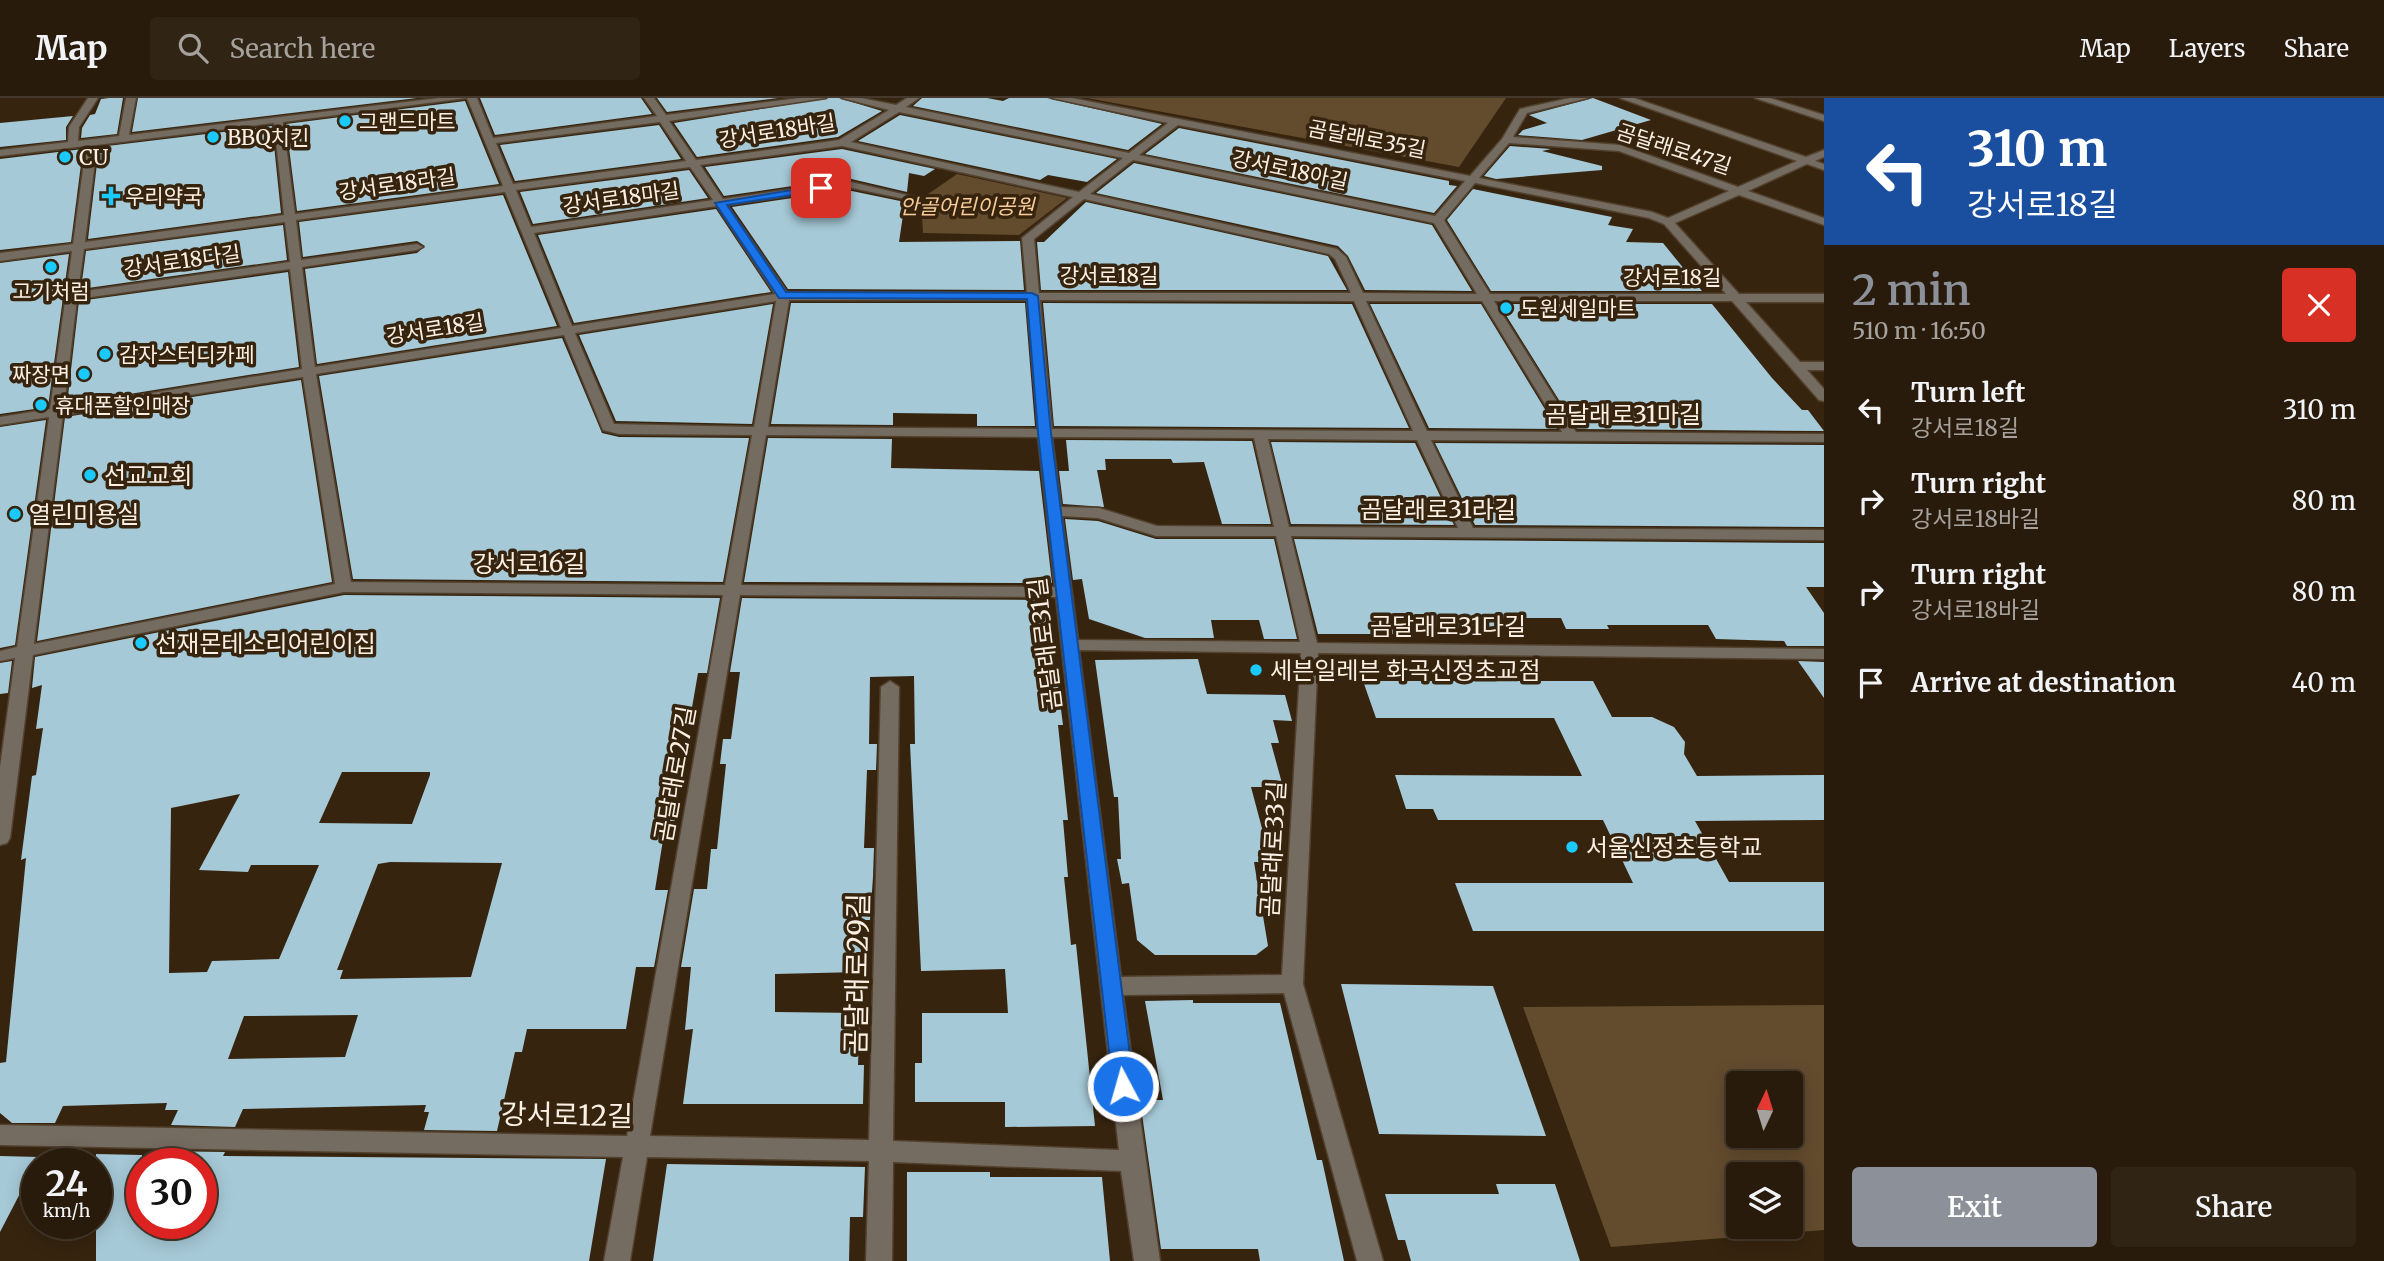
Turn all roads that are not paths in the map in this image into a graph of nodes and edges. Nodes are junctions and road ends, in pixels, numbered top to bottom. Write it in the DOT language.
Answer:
graph roads {
  1 [pos="93,98"];
  2 [pos="131,98"];
  3 [pos="463,98"];
  4 [pos="472,98"];
  5 [pos="649,98"];
  6 [pos="821,98"];
  7 [pos="847,98"];
  8 [pos="914,98"];
  9 [pos="1057,98"];
  10 [pos="1583,98"];
  11 [pos="1625,98"];
  12 [pos="1760,98"];
  13 [pos="438,99"];
  14 [pos="899,107"];
  15 [pos="663,118"];
  16 [pos="1824,118"];
  17 [pos="278,120"];
  18 [pos="1176,121"];
  19 [pos="123,139"];
  20 [pos="1506,140"];
  21 [pos="490,141"];
  22 [pos="92,142"];
  23 [pos="842,143"];
  24 [pos="73,145"];
  25 [pos="0,153"];
  26 [pos="1824,153"];
  27 [pos="1133,157"];
  28 [pos="1803,160"];
  29 [pos="693,163"];
  30 [pos="1824,167"];
  31 [pos="1473,180"];
  32 [pos="509,188"];
  33 [pos="1736,190"];
  34 [pos="910,197"];
  35 [pos="1082,197"];
  36 [pos="720,203"];
  37 [pos="290,218"];
  38 [pos="1438,220"];
  39 [pos="1668,222"];
  40 [pos="1824,222"];
  41 [pos="527,230"];
  42 [pos="79,246"];
  43 [pos="417,247"];
  44 [pos="0,257"];
  45 [pos="296,264"];
  46 [pos="73,296"];
  47 [pos="783,296"];
  48 [pos="1032,296"];
  49 [pos="1359,297"];
  50 [pos="1483,297"];
  51 [pos="1734,298"];
  52 [pos="1824,298"];
  53 [pos="567,329"];
  54 [pos="1796,366"];
  55 [pos="1824,366"];
  56 [pos="310,371"];
  57 [pos="1824,397"];
  58 [pos="58,412"];
  59 [pos="0,421"];
  60 [pos="760,430"];
  61 [pos="1045,433"];
  62 [pos="1260,435"];
  63 [pos="1421,436"];
  64 [pos="1572,437"];
  65 [pos="1824,438"];
  66 [pos="1055,511"];
  67 [pos="1284,531"];
  68 [pos="1467,532"];
  69 [pos="1824,536"];
  70 [pos="344,587"];
  71 [pos="732,588"];
  72 [pos="1065,593"];
  73 [pos="1071,645"];
  74 [pos="1310,650"];
  75 [pos="26,651"];
  76 [pos="1824,654"];
  77 [pos="0,656"];
  78 [pos="890,687"];
  79 [pos="0,838"];
  80 [pos="1292,984"];
  81 [pos="1112,986"];
  82 [pos="0,1135"];
  83 [pos="636,1147"];
  84 [pos="884,1151"];
  85 [pos="1132,1161"];
  86 [pos="617,1261"];
  87 [pos="879,1261"];
  88 [pos="1147,1261"];
  89 [pos="1370,1261"];
  1 -- 24 [label="street"];
  2 -- 19 [label="street"];
  3 -- 13 [label="street"];
  4 -- 21 [label="street"];
  5 -- 15 [label="street, 강서로18바길"];
  6 -- 15 [label="street, 강서로18바길"];
  7 -- 14 [label="street, 강서로18바길"];
  8 -- 14 [label="street, 강서로18바길"];
  9 -- 18 [label="street, 곰달래로35길"];
  10 -- 20 [label="street"];
  11 -- 28 [label="street"];
  12 -- 16 [label="street"];
  13 -- 17 [label="street"];
  14 -- 23 [label="street, 강서로18바길"];
  14 -- 27 [label="street, 강서로18아길"];
  15 -- 21 [label="street"];
  15 -- 29 [label="street, 강서로18바길"];
  17 -- 19 [label="street"];
  17 -- 37 [label="street"];
  18 -- 27 [label="street"];
  18 -- 31 [label="street, 곰달래로35길"];
  19 -- 22 [label="street"];
  20 -- 31 [label="street"];
  20 -- 33 [label="street, 곰달래로47길"];
  21 -- 32 [label="street"];
  22 -- 24 [label="street"];
  22 -- 42 [label="street"];
  23 -- 29 [label="street, 강서로18바길"];
  23 -- 35 [label="street"];
  24 -- 25 [label="street"];
  26 -- 28 [label="street"];
  27 -- 35 [label="street"];
  27 -- 38 [label="street, 강서로18아길"];
  28 -- 30 [label="street"];
  28 -- 33 [label="street"];
  29 -- 32 [label="street, 강서로18마길"];
  29 -- 36 [label="street, 강서로18바길"];
  31 -- 38 [label="street"];
  31 -- 39 [label="street, 곰달래로35길"];
  32 -- 37 [label="street, 강서로18라길"];
  32 -- 41 [label="street"];
  33 -- 39 [label="street"];
  33 -- 40 [label="street, 곰달래로47길"];
  34 -- 36 [label="street"];
  35 -- 48 [label="street"];
  35 -- 49 [label="street"];
  36 -- 41 [label="street, 강서로18마길"];
  36 -- 47 [label="street, 강서로18바길"];
  37 -- 42 [label="street, 강서로18다길"];
  37 -- 45 [label="street"];
  38 -- 50 [label="street"];
  39 -- 51 [label="street"];
  41 -- 53 [label="street"];
  42 -- 44 [label="street, 강서로18다길"];
  42 -- 46 [label="street"];
  43 -- 45 [label="street, 강서로18다길"];
  45 -- 46 [label="street, 강서로18다길"];
  45 -- 56 [label="street"];
  46 -- 58 [label="street"];
  47 -- 48 [label="street, 강서로18길"];
  47 -- 53 [label="street, 강서로18길"];
  47 -- 60 [label="street, 곰달래로27길"];
  48 -- 49 [label="street, 강서로18길"];
  48 -- 61 [label="street, 곰달래로31길"];
  49 -- 50 [label="street, 강서로18길"];
  49 -- 63 [label="street"];
  50 -- 51 [label="street, 강서로18길"];
  50 -- 64 [label="street"];
  51 -- 52 [label="street, 강서로18길"];
  51 -- 54 [label="street"];
  53 -- 56 [label="street, 강서로18길"];
  53 -- 60 [label="street"];
  54 -- 55 [label="street"];
  54 -- 57 [label="street"];
  56 -- 58 [label="street, 강서로18길"];
  56 -- 70 [label="street"];
  58 -- 59 [label="street, 강서로18길"];
  58 -- 75 [label="street"];
  60 -- 61 [label="street"];
  60 -- 71 [label="street, 곰달래로27길"];
  61 -- 62 [label="street, 곰달래로31마길"];
  61 -- 66 [label="street, 곰달래로31길"];
  62 -- 63 [label="street, 곰달래로31마길"];
  62 -- 67 [label="street, 곰달래로33길"];
  63 -- 64 [label="street, 곰달래로31마길"];
  63 -- 68 [label="street"];
  64 -- 65 [label="street, 곰달래로31마길"];
  66 -- 67 [label="street, 곰달래로31라길"];
  66 -- 72 [label="street, 곰달래로31길"];
  67 -- 68 [label="street, 곰달래로31라길"];
  67 -- 74 [label="street, 곰달래로33길"];
  68 -- 69 [label="street, 곰달래로31라길"];
  70 -- 71 [label="street, 강서로16길"];
  70 -- 75 [label="street, 강서로16길"];
  71 -- 72 [label="street, 강서로16길"];
  71 -- 83 [label="street, 곰달래로27길"];
  72 -- 73 [label="street, 곰달래로31길"];
  73 -- 74 [label="street, 곰달래로31다길"];
  73 -- 81 [label="street, 곰달래로31길"];
  74 -- 76 [label="street, 곰달래로31다길"];
  74 -- 80 [label="street, 곰달래로33길"];
  75 -- 77 [label="street, 강서로16길"];
  75 -- 79 [label="street"];
  78 -- 84 [label="street, 곰달래로29길"];
  80 -- 81 [label="street"];
  80 -- 89 [label="street, 곰달래로33길"];
  81 -- 85 [label="street, 곰달래로31길"];
  82 -- 83 [label="street, 강서로12길"];
  83 -- 84 [label="street, 강서로12길"];
  83 -- 86 [label="street, 곰달래로27길"];
  84 -- 85 [label="street, 강서로12길"];
  84 -- 87 [label="street, 곰달래로29길"];
  85 -- 88 [label="street, 곰달래로31길"];
}
